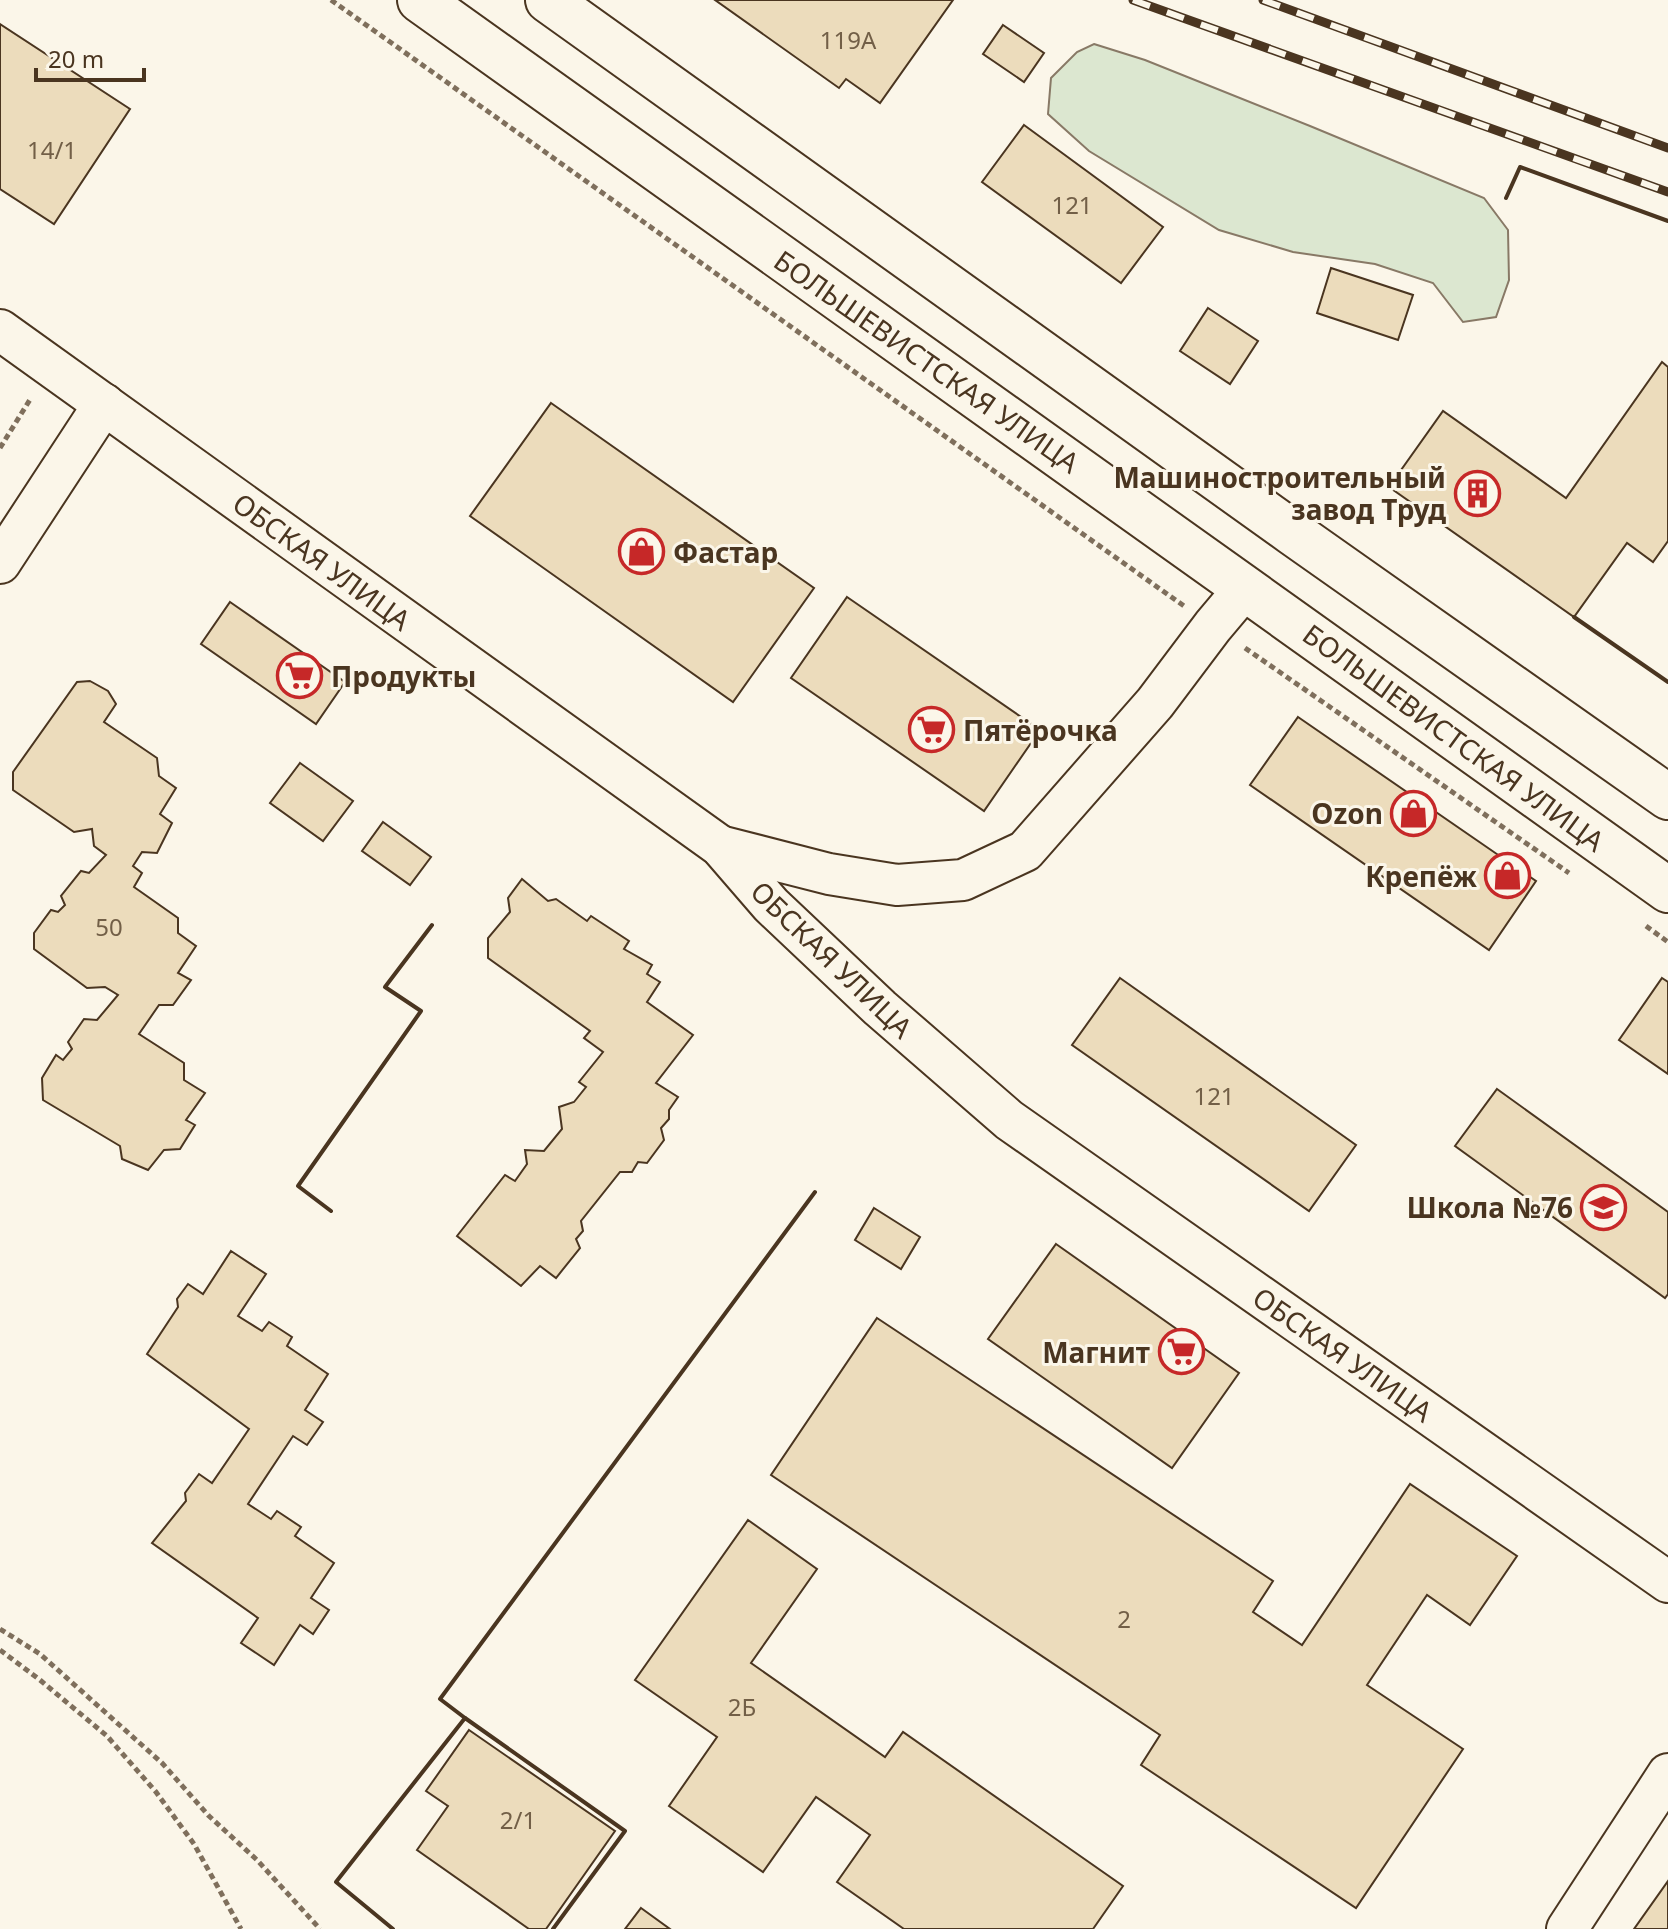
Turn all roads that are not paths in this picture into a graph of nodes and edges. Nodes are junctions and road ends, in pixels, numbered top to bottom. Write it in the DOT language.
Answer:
graph roads {
  1 [pos="420,0"];
  2 [pos="548,0"];
  3 [pos="20,352"];
  4 [pos="104,404"];
  5 [pos="0,563"];
  6 [pos="1245,588"];
  7 [pos="1668,797"];
  8 [pos="720,846"];
  9 [pos="1655,907"];
  10 [pos="1668,1582"];
  11 [pos="1668,1774"];
  12 [pos="1567,1929"];
  1 -- 6 [label="highway, БОЛЬШЕВИСТСКАЯ УЛИЦА"];
  2 -- 7 [label="highway"];
  3 -- 4 [label="street, ОБСКАЯ УЛИЦА"];
  4 -- 5 [label="street"];
  4 -- 8 [label="street, ОБСКАЯ УЛИЦА"];
  6 -- 8 [label="street"];
  6 -- 9 [label="highway, БОЛЬШЕВИСТСКАЯ УЛИЦА"];
  8 -- 10 [label="street, ОБСКАЯ УЛИЦА"];
  11 -- 12 [label="street"];
}
